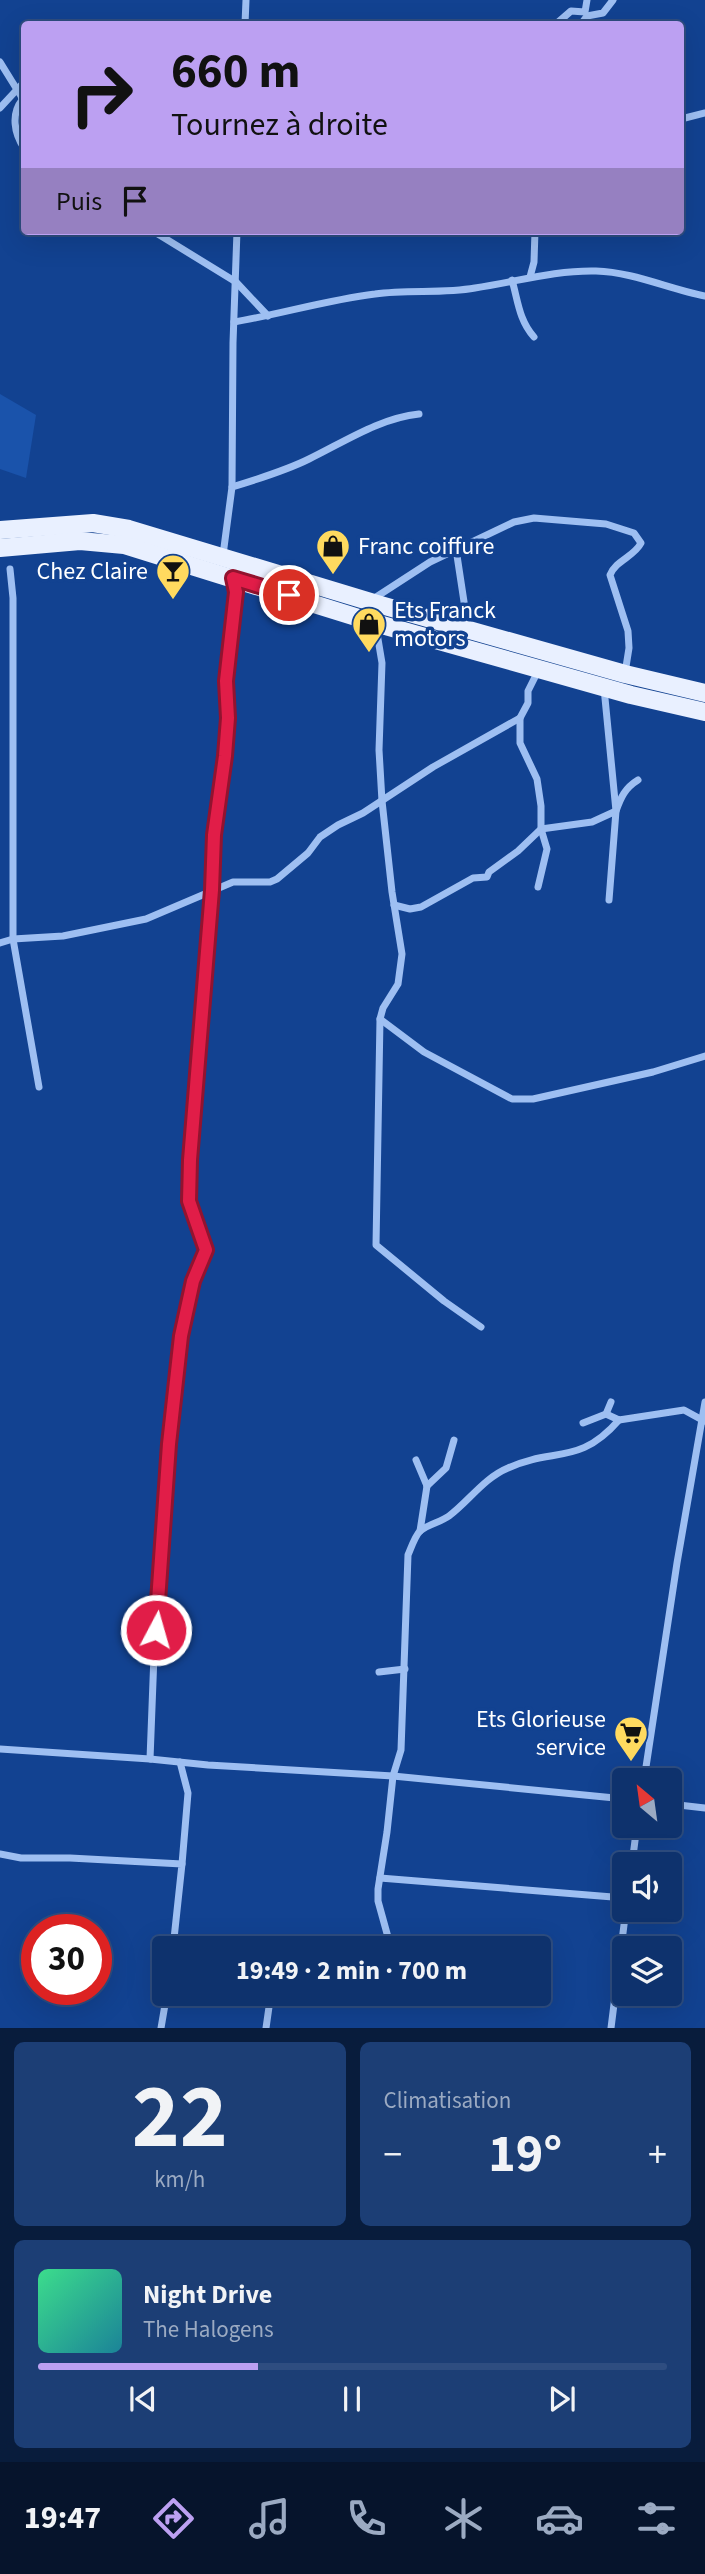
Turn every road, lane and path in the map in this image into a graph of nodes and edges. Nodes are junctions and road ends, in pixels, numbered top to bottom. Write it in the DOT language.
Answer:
graph roads {
  1 [pos="246,0"];
  2 [pos="587,0"];
  3 [pos="613,0"];
  4 [pos="586,14"];
  5 [pos="245,21"];
  6 [pos="559,21"];
  7 [pos="582,21"];
  8 [pos="0,62"];
  9 [pos="21,85"];
  10 [pos="17,89"];
  11 [pos="21,98"];
  12 [pos="21,101"];
  13 [pos="0,108"];
  14 [pos="705,113"];
  15 [pos="684,118"];
  16 [pos="21,143"];
  17 [pos="160,235"];
  18 [pos="237,235"];
  19 [pos="535,235"];
  20 [pos="530,276"];
  21 [pos="512,280"];
  22 [pos="236,282"];
  23 [pos="705,296"];
  24 [pos="268,316"];
  25 [pos="234,322"];
  26 [pos="534,337"];
  27 [pos="419,414"];
  28 [pos="232,487"];
  29 [pos="0,530"];
  30 [pos="0,548"];
  31 [pos="456,549"];
  32 [pos="223,557"];
  33 [pos="10,569"];
  34 [pos="233,578"];
  35 [pos="370,601"];
  36 [pos="375,622"];
  37 [pos="468,629"];
  38 [pos="539,669"];
  39 [pos="625,674"];
  40 [pos="604,687"];
  41 [pos="705,693"];
  42 [pos="705,712"];
  43 [pos="520,718"];
  44 [pos="638,779"];
  45 [pos="382,801"];
  46 [pos="616,811"];
  47 [pos="541,829"];
  48 [pos="538,887"];
  49 [pos="212,890"];
  50 [pos="609,900"];
  51 [pos="394,905"];
  52 [pos="13,939"];
  53 [pos="0,943"];
  54 [pos="380,1019"];
  55 [pos="705,1056"];
  56 [pos="39,1087"];
  57 [pos="481,1327"];
  58 [pos="611,1402"];
  59 [pos="705,1402"];
  60 [pos="606,1414"];
  61 [pos="619,1420"];
  62 [pos="703,1421"];
  63 [pos="583,1423"];
  64 [pos="454,1440"];
  65 [pos="416,1460"];
  66 [pos="428,1486"];
  67 [pos="420,1531"];
  68 [pos="405,1670"];
  69 [pos="379,1672"];
  70 [pos="0,1749"];
  71 [pos="150,1759"];
  72 [pos="180,1762"];
  73 [pos="646,1768"];
  74 [pos="393,1776"];
  75 [pos="612,1797"];
  76 [pos="682,1805"];
  77 [pos="705,1808"];
  78 [pos="0,1854"];
  79 [pos="182,1864"];
  80 [pos="380,1878"];
  81 [pos="612,1897"];
  82 [pos="623,1922"];
  83 [pos="174,1936"];
  84 [pos="388,1936"];
  85 [pos="165,2006"];
  86 [pos="270,2006"];
  87 [pos="161,2028"];
  88 [pos="267,2028"];
  89 [pos="611,2028"];
  1 -- 5 [label="street"];
  2 -- 4 [label="street"];
  3 -- 4 [label="street"];
  4 -- 6 [label="street"];
  4 -- 7 [label="street"];
  8 -- 10 [label="street"];
  9 -- 10 [label="street"];
  10 -- 11 [label="street"];
  10 -- 13 [label="street"];
  12 -- 16 [label="street"];
  14 -- 15 [label="street"];
  17 -- 22 [label="street"];
  18 -- 22 [label="street"];
  19 -- 20 [label="street"];
  20 -- 21 [label="street"];
  20 -- 23 [label="street"];
  21 -- 24 [label="street"];
  21 -- 26 [label="street"];
  22 -- 24 [label="street"];
  22 -- 25 [label="street"];
  24 -- 25 [label="street"];
  25 -- 28 [label="street"];
  27 -- 28 [label="street"];
  28 -- 32 [label="street"];
  29 -- 32 [label="main road"];
  30 -- 34 [label="main road"];
  31 -- 35 [label="street"];
  31 -- 37 [label="street"];
  31 -- 39 [label="street"];
  32 -- 35 [label="main road"];
  33 -- 52 [label="street"];
  34 -- 36 [label="main road"];
  34 -- 49 [label="street"];
  35 -- 37 [label="main road"];
  36 -- 38 [label="main road"];
  36 -- 45 [label="street"];
  37 -- 39 [label="main road"];
  38 -- 40 [label="main road"];
  38 -- 43 [label="street"];
  39 -- 41 [label="main road"];
  40 -- 42 [label="main road"];
  40 -- 46 [label="street"];
  43 -- 45 [label="street"];
  43 -- 47 [label="street"];
  44 -- 46 [label="street"];
  45 -- 49 [label="street"];
  45 -- 51 [label="street"];
  46 -- 47 [label="street"];
  46 -- 50 [label="street"];
  47 -- 48 [label="street"];
  47 -- 51 [label="street"];
  49 -- 52 [label="street"];
  49 -- 71 [label="street"];
  51 -- 54 [label="street"];
  52 -- 53 [label="street"];
  52 -- 56 [label="street"];
  54 -- 55 [label="street"];
  54 -- 57 [label="street"];
  58 -- 60 [label="street"];
  59 -- 62 [label="street"];
  60 -- 61 [label="street"];
  60 -- 63 [label="street"];
  61 -- 62 [label="street"];
  61 -- 67 [label="street"];
  62 -- 73 [label="street"];
  64 -- 66 [label="street"];
  65 -- 66 [label="street"];
  66 -- 67 [label="street"];
  67 -- 68 [label="street"];
  68 -- 69 [label="street"];
  68 -- 74 [label="street"];
  70 -- 71 [label="street"];
  71 -- 72 [label="street"];
  72 -- 74 [label="street"];
  72 -- 79 [label="street"];
  74 -- 75 [label="street"];
  74 -- 80 [label="street"];
  76 -- 77 [label="street"];
  78 -- 79 [label="street"];
  79 -- 83 [label="street"];
  80 -- 81 [label="street"];
  80 -- 84 [label="street"];
  82 -- 89 [label="street"];
  85 -- 87 [label="street"];
  86 -- 88 [label="street"];
}
